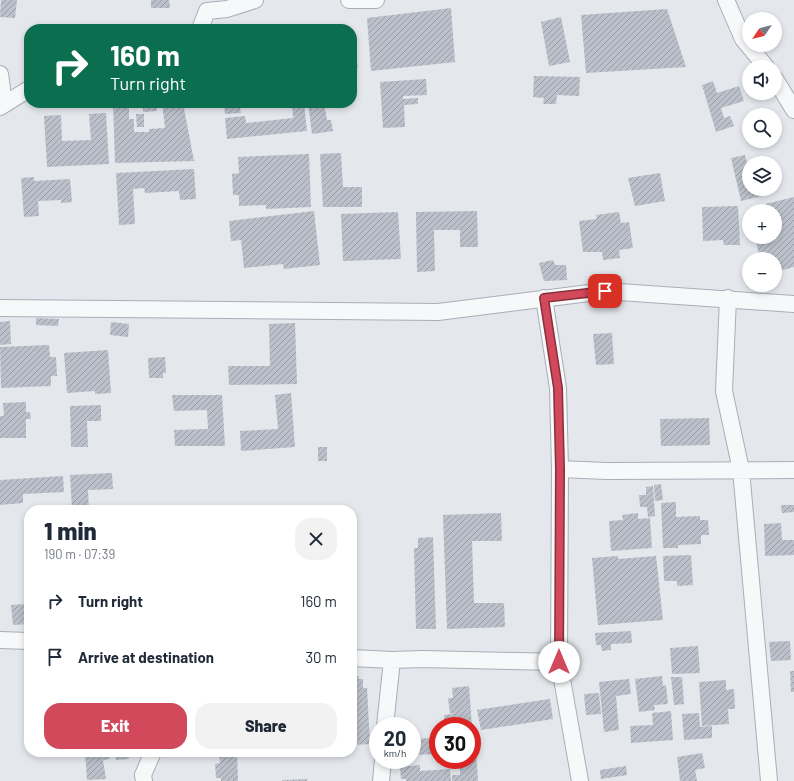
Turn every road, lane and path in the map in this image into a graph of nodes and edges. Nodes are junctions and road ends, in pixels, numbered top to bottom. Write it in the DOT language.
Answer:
graph roads {
  1 [pos="255,0"];
  2 [pos="349,0"];
  3 [pos="376,0"];
  4 [pos="726,0"];
  5 [pos="202,24"];
  6 [pos="760,60"];
  7 [pos="0,74"];
  8 [pos="782,90"];
  9 [pos="24,92"];
  10 [pos="2,106"];
  11 [pos="794,110"];
  12 [pos="544,298"];
  13 [pos="728,298"];
  14 [pos="794,304"];
  15 [pos="0,308"];
  16 [pos="560,469"];
  17 [pos="740,470"];
  18 [pos="794,470"];
  19 [pos="0,640"];
  20 [pos="24,641"];
  21 [pos="357,658"];
  22 [pos="392,660"];
  23 [pos="559,662"];
  24 [pos="387,717"];
  25 [pos="151,757"];
  26 [pos="382,769"];
  27 [pos="144,781"];
  28 [pos="381,781"];
  29 [pos="580,781"];
  30 [pos="769,781"];
  1 -- 5 [label="street"];
  2 -- 3 [label="street"];
  4 -- 6 [label="street"];
  7 -- 10 [label="street"];
  8 -- 11 [label="street"];
  9 -- 10 [label="street"];
  12 -- 13 [label="street"];
  12 -- 15 [label="street"];
  12 -- 16 [label="street"];
  13 -- 14 [label="street"];
  13 -- 17 [label="street"];
  16 -- 17 [label="street"];
  16 -- 23 [label="street"];
  17 -- 18 [label="street"];
  17 -- 30 [label="street"];
  19 -- 20 [label="street"];
  21 -- 22 [label="street"];
  22 -- 23 [label="street"];
  22 -- 24 [label="street"];
  23 -- 29 [label="street"];
  25 -- 27 [label="street"];
  26 -- 28 [label="street"];
}
